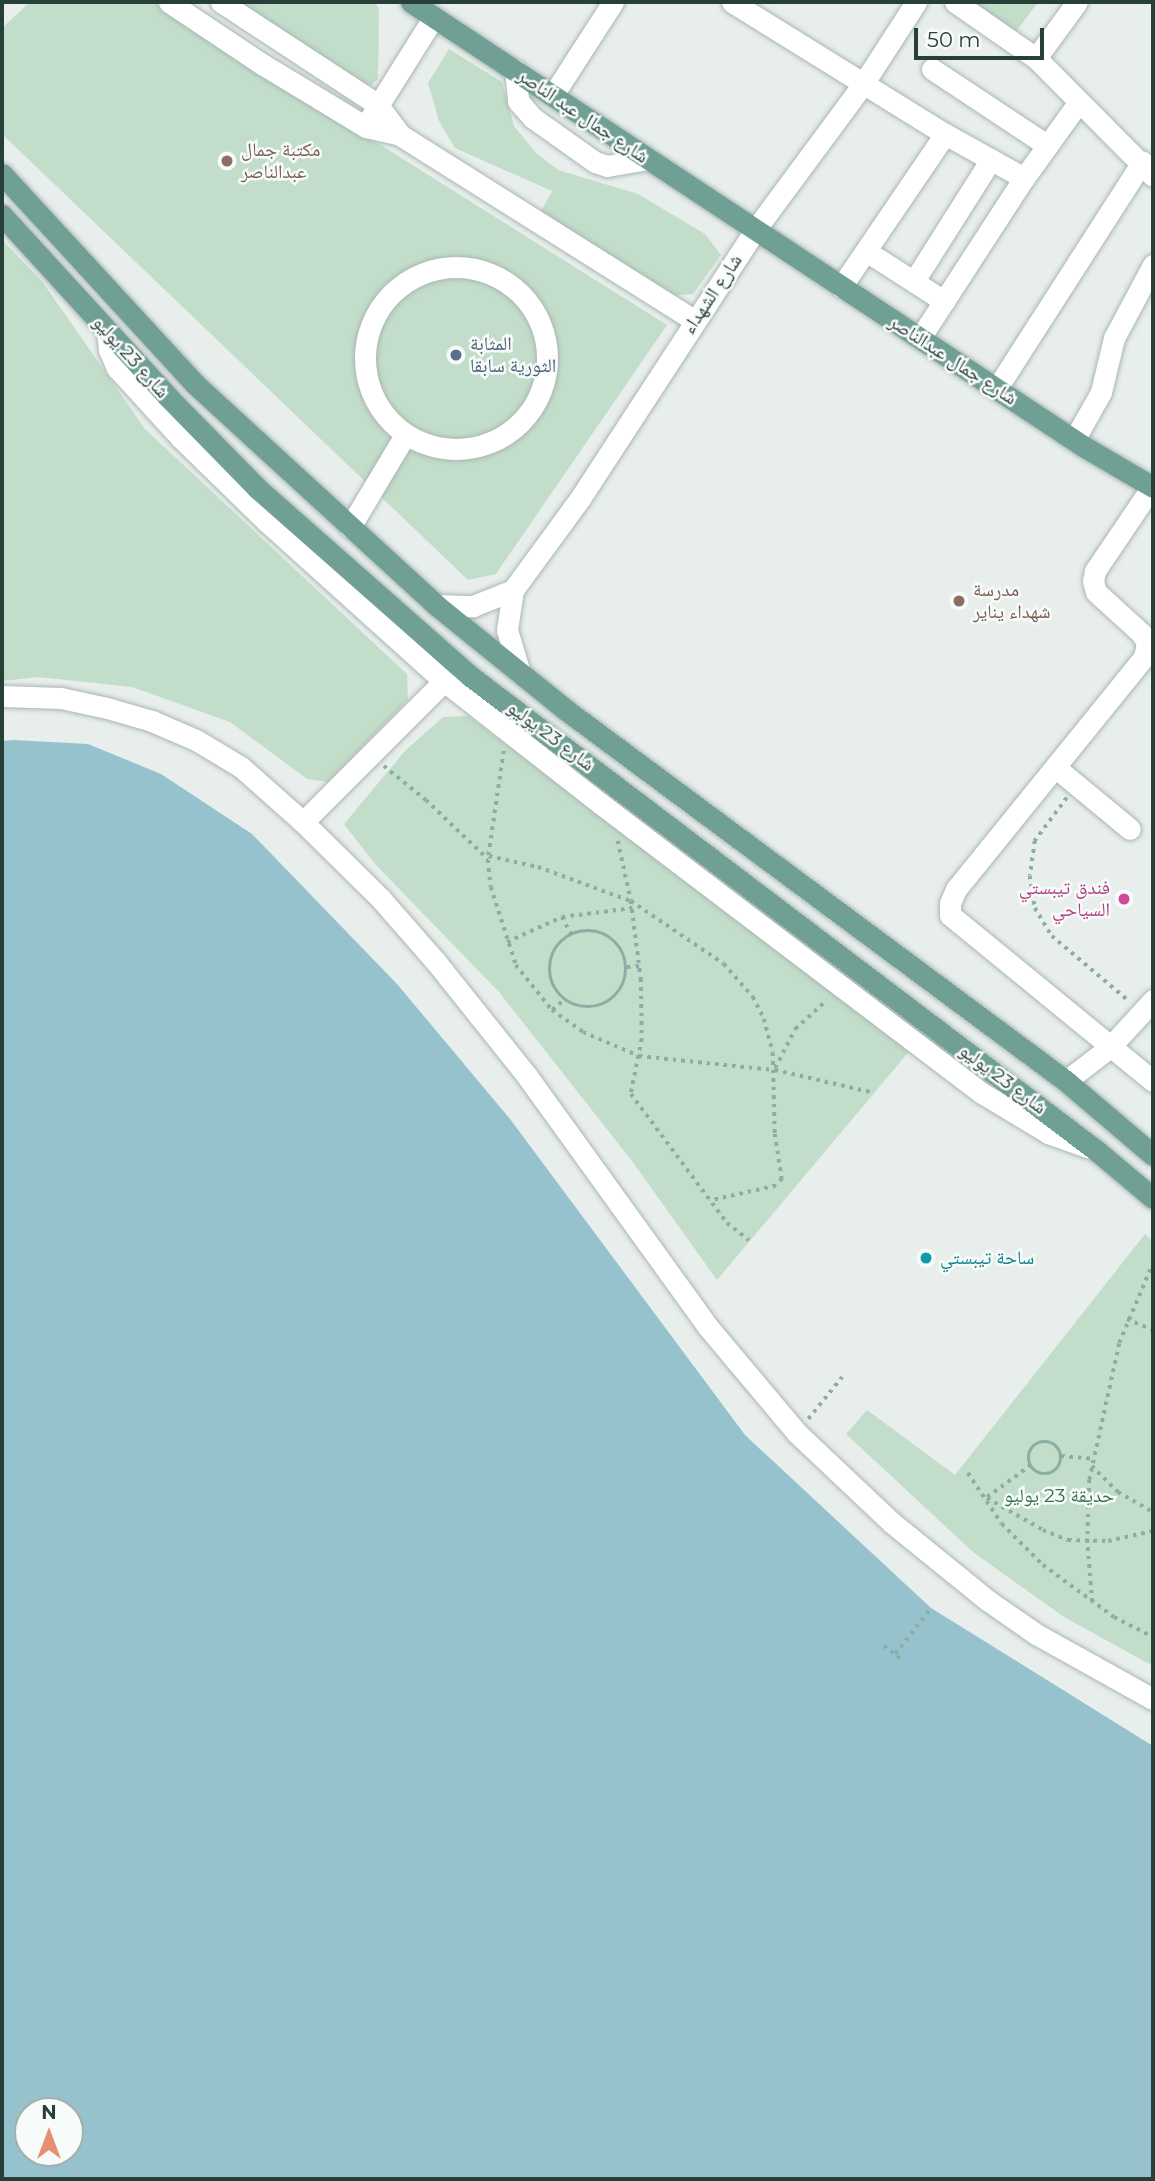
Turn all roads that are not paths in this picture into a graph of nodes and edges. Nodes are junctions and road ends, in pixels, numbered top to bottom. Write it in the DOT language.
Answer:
graph roads {
  1 [pos="169,2"];
  2 [pos="221,2"];
  3 [pos="411,2"];
  4 [pos="613,2"];
  5 [pos="732,2"];
  6 [pos="916,2"];
  7 [pos="955,2"];
  8 [pos="1077,2"];
  9 [pos="433,18"];
  10 [pos="278,39"];
  11 [pos="1036,58"];
  12 [pos="262,64"];
  13 [pos="932,69"];
  14 [pos="514,70"];
  15 [pos="863,84"];
  16 [pos="553,95"];
  17 [pos="1078,103"];
  18 [pos="377,104"];
  19 [pos="366,127"];
  20 [pos="945,134"];
  21 [pos="400,135"];
  22 [pos="1047,145"];
  23 [pos="648,159"];
  24 [pos="991,159"];
  25 [pos="1148,169"];
  26 [pos="2,174"];
  27 [pos="1024,178"];
  28 [pos="2,215"];
  29 [pos="755,230"];
  30 [pos="866,251"];
  31 [pos="1153,265"];
  32 [pos="914,281"];
  33 [pos="841,287"];
  34 [pos="944,301"];
  35 [pos="694,320"];
  36 [pos="107,330"];
  37 [pos="920,338"];
  38 [pos="997,388"];
  39 [pos="405,435"];
  40 [pos="1073,440"];
  41 [pos="1153,486"];
  42 [pos="350,527"];
  43 [pos="513,590"];
  44 [pos="436,605"];
  45 [pos="520,673"];
  46 [pos="444,681"];
  47 [pos="2,696"];
  48 [pos="1055,767"];
  49 [pos="603,776"];
  50 [pos="588,795"];
  51 [pos="303,822"];
  52 [pos="1130,829"];
  53 [pos="1147,1006"];
  54 [pos="1110,1048"];
  55 [pos="1066,1081"];
  56 [pos="1153,1081"];
  57 [pos="1097,1151"];
  58 [pos="1153,1155"];
  59 [pos="1153,1198"];
  60 [pos="1153,1699"];
  1 -- 12 [label="street"];
  2 -- 10 [label="street"];
  3 -- 9 [label="main road, شارع جمال عبد الناصر"];
  4 -- 16 [label="street"];
  5 -- 15 [label="street"];
  6 -- 15 [label="street, شارع الشهداء"];
  7 -- 11 [label="street"];
  8 -- 11 [label="street"];
  9 -- 14 [label="main road, شارع جمال عبد الناصر"];
  9 -- 18 [label="street"];
  10 -- 12 [label="street"];
  10 -- 18 [label="street"];
  11 -- 17 [label="street"];
  12 -- 19 [label="street"];
  13 -- 22 [label="street"];
  14 -- 16 [label="main road, شارع جمال عبد الناصر"];
  14 -- 23 [label="street"];
  15 -- 20 [label="street"];
  15 -- 29 [label="street, شارع الشهداء"];
  16 -- 23 [label="main road, شارع جمال عبد الناصر"];
  17 -- 22 [label="street"];
  17 -- 25 [label="street"];
  18 -- 19 [label="street"];
  18 -- 21 [label="street"];
  19 -- 21 [label="street"];
  20 -- 24 [label="street"];
  20 -- 30 [label="street"];
  21 -- 35 [label="street"];
  22 -- 27 [label="street"];
  23 -- 29 [label="main road, شارع جمال عبد الناصر"];
  24 -- 27 [label="street"];
  24 -- 32 [label="street"];
  25 -- 38 [label="street"];
  26 -- 42 [label="main road, شارع 23 يوليو"];
  27 -- 34 [label="street"];
  28 -- 36 [label="main road, شارع 23 يوليو"];
  29 -- 33 [label="main road, شارع جمال عبدالناصر"];
  29 -- 35 [label="street, شارع الشهداء"];
  30 -- 32 [label="street"];
  30 -- 33 [label="street"];
  31 -- 40 [label="street"];
  32 -- 34 [label="street"];
  33 -- 37 [label="main road, شارع جمال عبدالناصر"];
  34 -- 37 [label="street"];
  35 -- 43 [label="street, شارع الشهداء"];
  36 -- 46 [label="street"];
  36 -- 49 [label="main road, شارع 23 يوليو"];
  37 -- 38 [label="main road, شارع جمال عبدالناصر"];
  38 -- 40 [label="main road, شارع جمال عبدالناصر"];
  39 -- 39 [label="street"];
  39 -- 42 [label="street"];
  40 -- 41 [label="main road, شارع جمال عبدالناصر"];
  41 -- 48 [label="street"];
  42 -- 44 [label="main road, شارع 23 يوليو"];
  43 -- 44 [label="street"];
  43 -- 45 [label="street, شارع الشهداء"];
  44 -- 45 [label="main road, شارع 23 يوليو"];
  45 -- 55 [label="main road, شارع 23 يوليو"];
  46 -- 50 [label="street"];
  46 -- 51 [label="street"];
  47 -- 51 [label="street"];
  48 -- 52 [label="street"];
  48 -- 54 [label="street"];
  49 -- 50 [label="street"];
  49 -- 57 [label="main road, شارع 23 يوليو"];
  50 -- 57 [label="street"];
  51 -- 60 [label="street"];
  53 -- 54 [label="street"];
  54 -- 55 [label="street"];
  54 -- 56 [label="street"];
  55 -- 58 [label="main road, شارع 23 يوليو"];
  57 -- 59 [label="main road, شارع 23 يوليو"];
}
